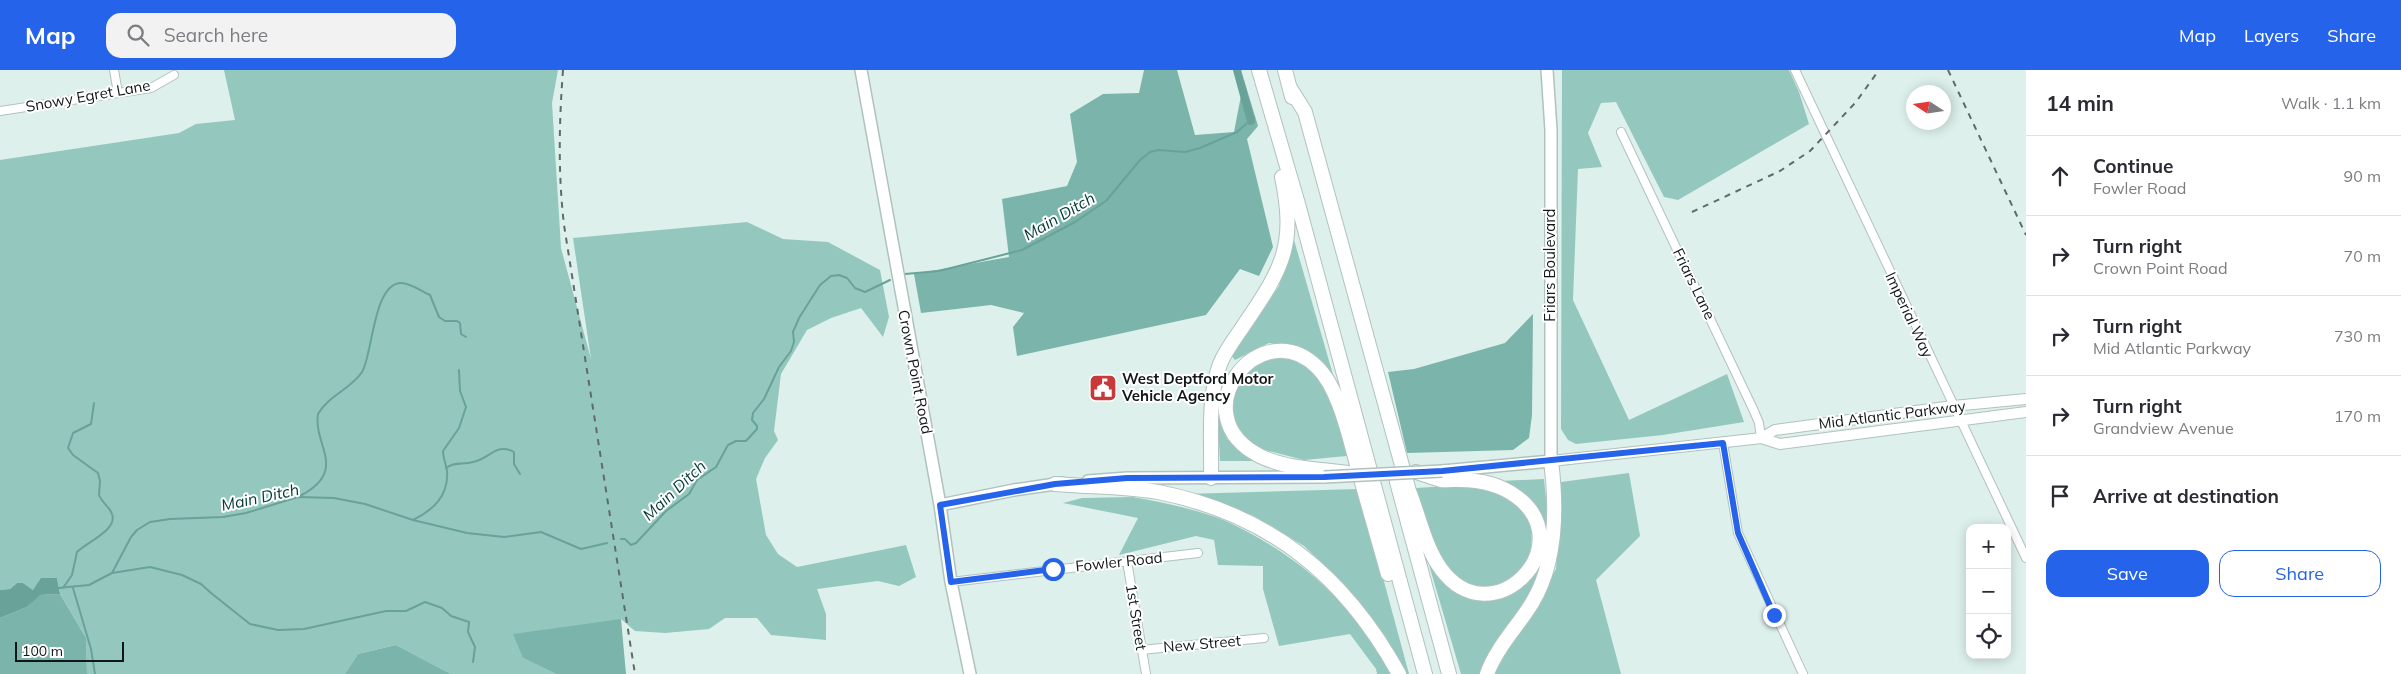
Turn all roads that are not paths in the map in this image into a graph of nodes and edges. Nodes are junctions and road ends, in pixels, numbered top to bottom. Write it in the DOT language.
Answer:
graph roads {
  1 [pos="114,70"];
  2 [pos="860,70"];
  3 [pos="1252,70"];
  4 [pos="1259,70"];
  5 [pos="1285,70"];
  6 [pos="1547,70"];
  7 [pos="1795,70"];
  8 [pos="174,75"];
  9 [pos="1290,88"];
  10 [pos="118,93"];
  11 [pos="0,111"];
  12 [pos="1621,132"];
  13 [pos="2026,399"];
  14 [pos="1953,406"];
  15 [pos="2026,412"];
  16 [pos="1961,421"];
  17 [pos="1761,438"];
  18 [pos="1723,443"];
  19 [pos="1551,461"];
  20 [pos="1416,472"];
  21 [pos="1323,473"];
  22 [pos="1357,475"];
  23 [pos="1442,476"];
  24 [pos="1211,478"];
  25 [pos="1055,484"];
  26 [pos="940,505"];
  27 [pos="1198,553"];
  28 [pos="2026,558"];
  29 [pos="1127,561"];
  30 [pos="951,582"];
  31 [pos="1264,638"];
  32 [pos="1141,650"];
  33 [pos="970,674"];
  34 [pos="1146,674"];
  35 [pos="1399,674"];
  36 [pos="1416,674"];
  37 [pos="1425,674"];
  38 [pos="1449,674"];
  39 [pos="1486,674"];
  40 [pos="1803,674"];
  1 -- 10 [label="street"];
  2 -- 26 [label="main road, Crown Point Road"];
  3 -- 24 [label="highway"];
  4 -- 37 [label="highway"];
  5 -- 9 [label="highway"];
  6 -- 19 [label="main road, Friars Boulevard"];
  7 -- 14 [label="street, Imperial Way"];
  8 -- 10 [label="street, Snowy Egret Lane"];
  9 -- 23 [label="highway"];
  9 -- 38 [label="highway"];
  10 -- 11 [label="street, Snowy Egret Lane"];
  12 -- 17 [label="street, Friars Lane"];
  13 -- 14 [label="street, Mid Atlantic Parkway"];
  14 -- 16 [label="street, Imperial Way"];
  14 -- 17 [label="street, Mid Atlantic Parkway"];
  15 -- 16 [label="street, Mid Atlantic Parkway"];
  16 -- 17 [label="street, Mid Atlantic Parkway"];
  16 -- 28 [label="street, Imperial Way"];
  17 -- 18 [label="street, Mid Atlantic Parkway"];
  18 -- 19 [label="street, Mid Atlantic Parkway"];
  18 -- 40 [label="street"];
  19 -- 23 [label="main road, Mid Atlantic Parkway"];
  19 -- 39 [label="highway"];
  20 -- 22 [label="main road, bridge"];
  20 -- 23 [label="highway"];
  21 -- 22 [label="highway, bridge"];
  21 -- 24 [label="main road"];
  21 -- 36 [label="highway"];
  24 -- 25 [label="main road"];
  25 -- 26 [label="main road"];
  25 -- 35 [label="highway"];
  26 -- 30 [label="main road, Crown Point Road"];
  27 -- 29 [label="street, Fowler Road"];
  29 -- 30 [label="street, Fowler Road"];
  29 -- 32 [label="street, 1st Street"];
  30 -- 33 [label="main road, Crown Point Road"];
  31 -- 32 [label="street, New Street"];
  32 -- 34 [label="street, 1st Street"];
}
